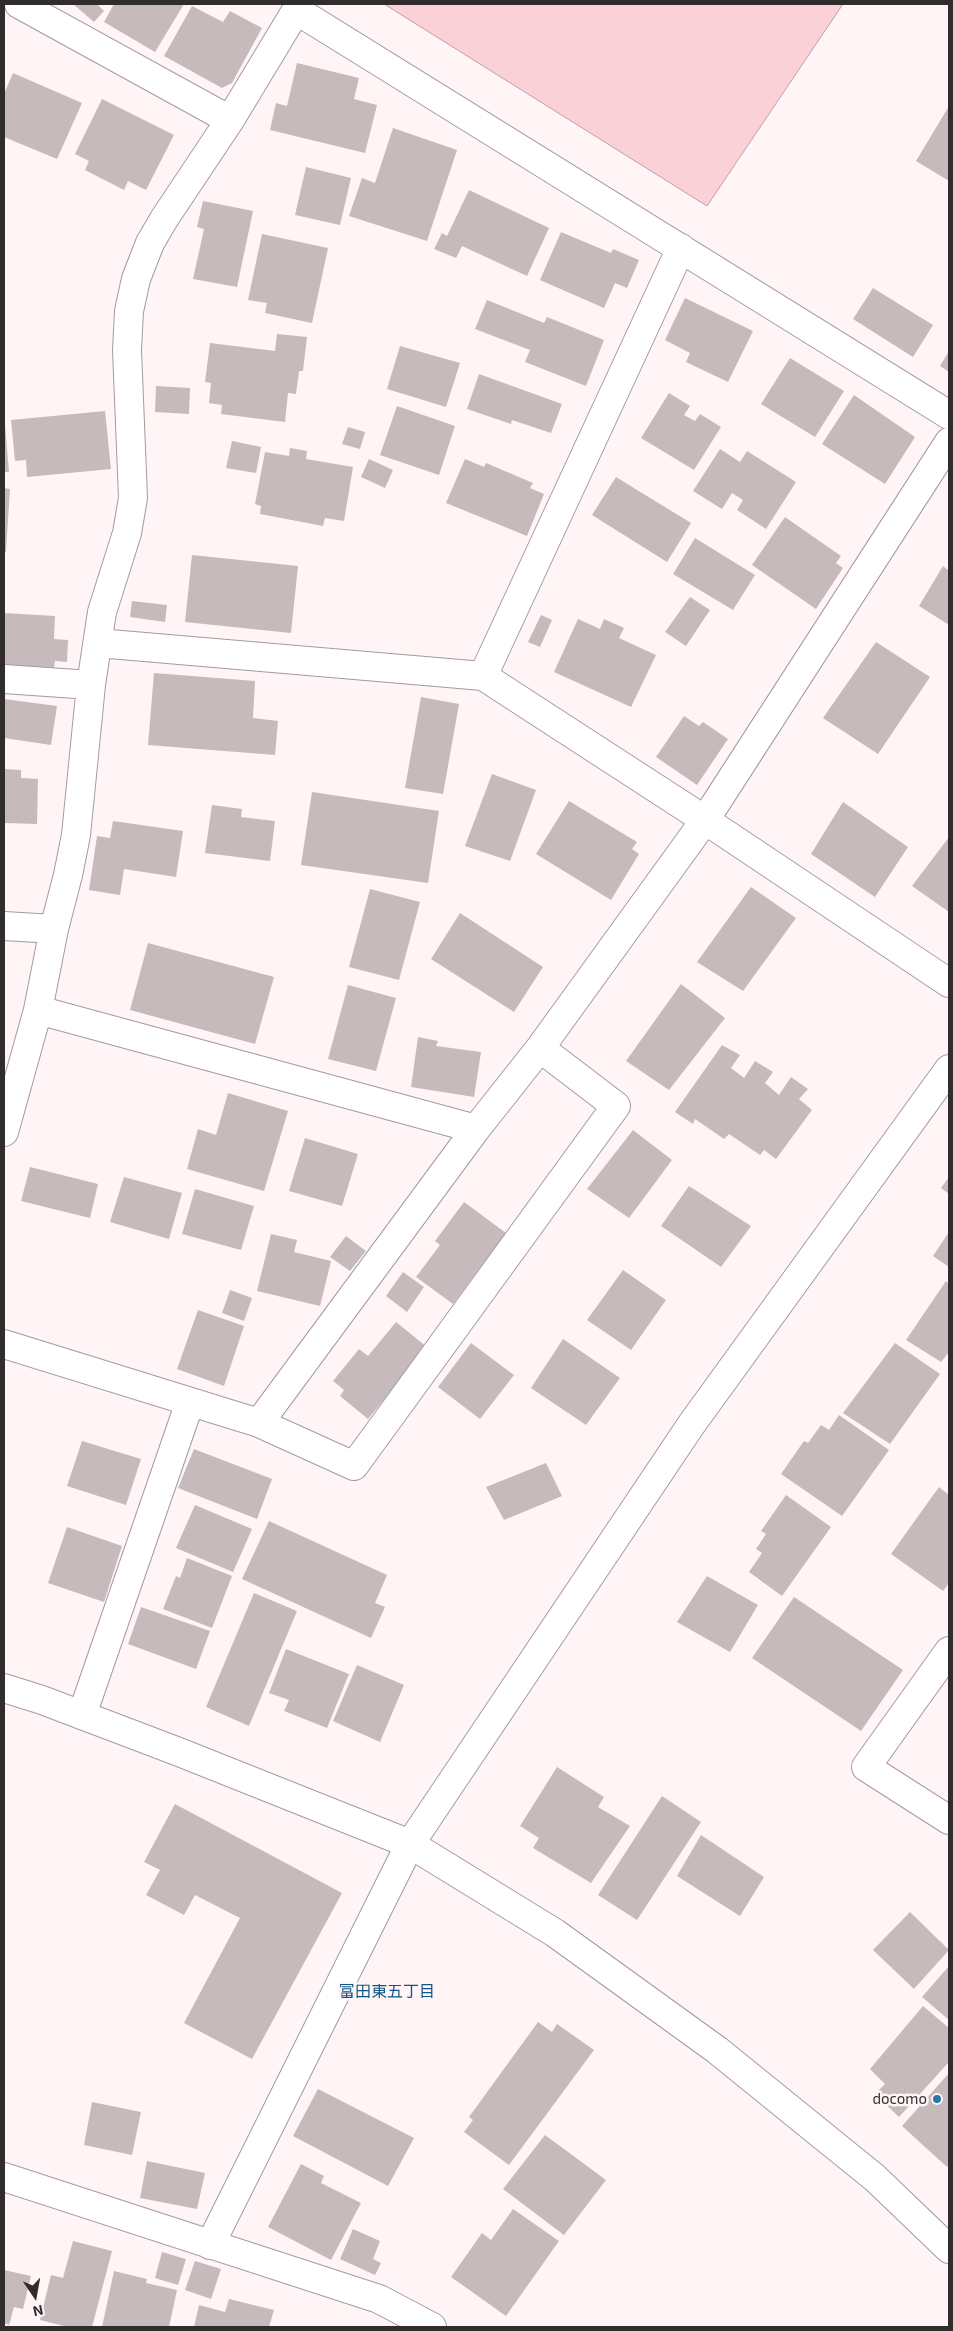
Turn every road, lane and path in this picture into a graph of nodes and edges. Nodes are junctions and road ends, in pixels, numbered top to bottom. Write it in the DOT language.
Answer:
graph roads {
  1 [pos="19,4"];
  2 [pos="298,7"];
  3 [pos="230,120"];
  4 [pos="681,248"];
  5 [pos="949,414"];
  6 [pos="949,442"];
  7 [pos="98,643"];
  8 [pos="482,676"];
  9 [pos="4,678"];
  10 [pos="91,685"];
  11 [pos="705,820"];
  12 [pos="4,926"];
  13 [pos="54,929"];
  14 [pos="949,983"];
  15 [pos="38,1010"];
  16 [pos="540,1048"];
  17 [pos="949,1069"];
  18 [pos="476,1129"];
  19 [pos="4,1132"];
  20 [pos="4,1344"];
  21 [pos="190,1402"];
  22 [pos="259,1423"];
  23 [pos="949,1651"];
  24 [pos="4,1688"];
  25 [pos="82,1715"];
  26 [pos="949,1820"];
  27 [pos="410,1844"];
  28 [pos="4,2177"];
  29 [pos="210,2245"];
  30 [pos="949,2249"];
  31 [pos="432,2327"];
  1 -- 3 [label="street"];
  2 -- 3 [label="street"];
  2 -- 4 [label="street"];
  3 -- 7 [label="street"];
  4 -- 5 [label="street"];
  4 -- 8 [label="street"];
  6 -- 11 [label="street"];
  7 -- 8 [label="street"];
  7 -- 10 [label="street"];
  8 -- 11 [label="street"];
  9 -- 10 [label="street"];
  10 -- 13 [label="street"];
  11 -- 14 [label="street"];
  11 -- 16 [label="street"];
  12 -- 13 [label="street"];
  13 -- 15 [label="street"];
  15 -- 18 [label="street"];
  15 -- 19 [label="street"];
  16 -- 18 [label="street"];
  16 -- 22 [label="street"];
  17 -- 27 [label="street"];
  18 -- 22 [label="street"];
  20 -- 21 [label="street"];
  21 -- 22 [label="street"];
  21 -- 25 [label="street"];
  23 -- 26 [label="street"];
  24 -- 25 [label="street"];
  25 -- 27 [label="street"];
  27 -- 29 [label="street"];
  27 -- 30 [label="street"];
  28 -- 29 [label="street"];
  29 -- 31 [label="street"];
}
